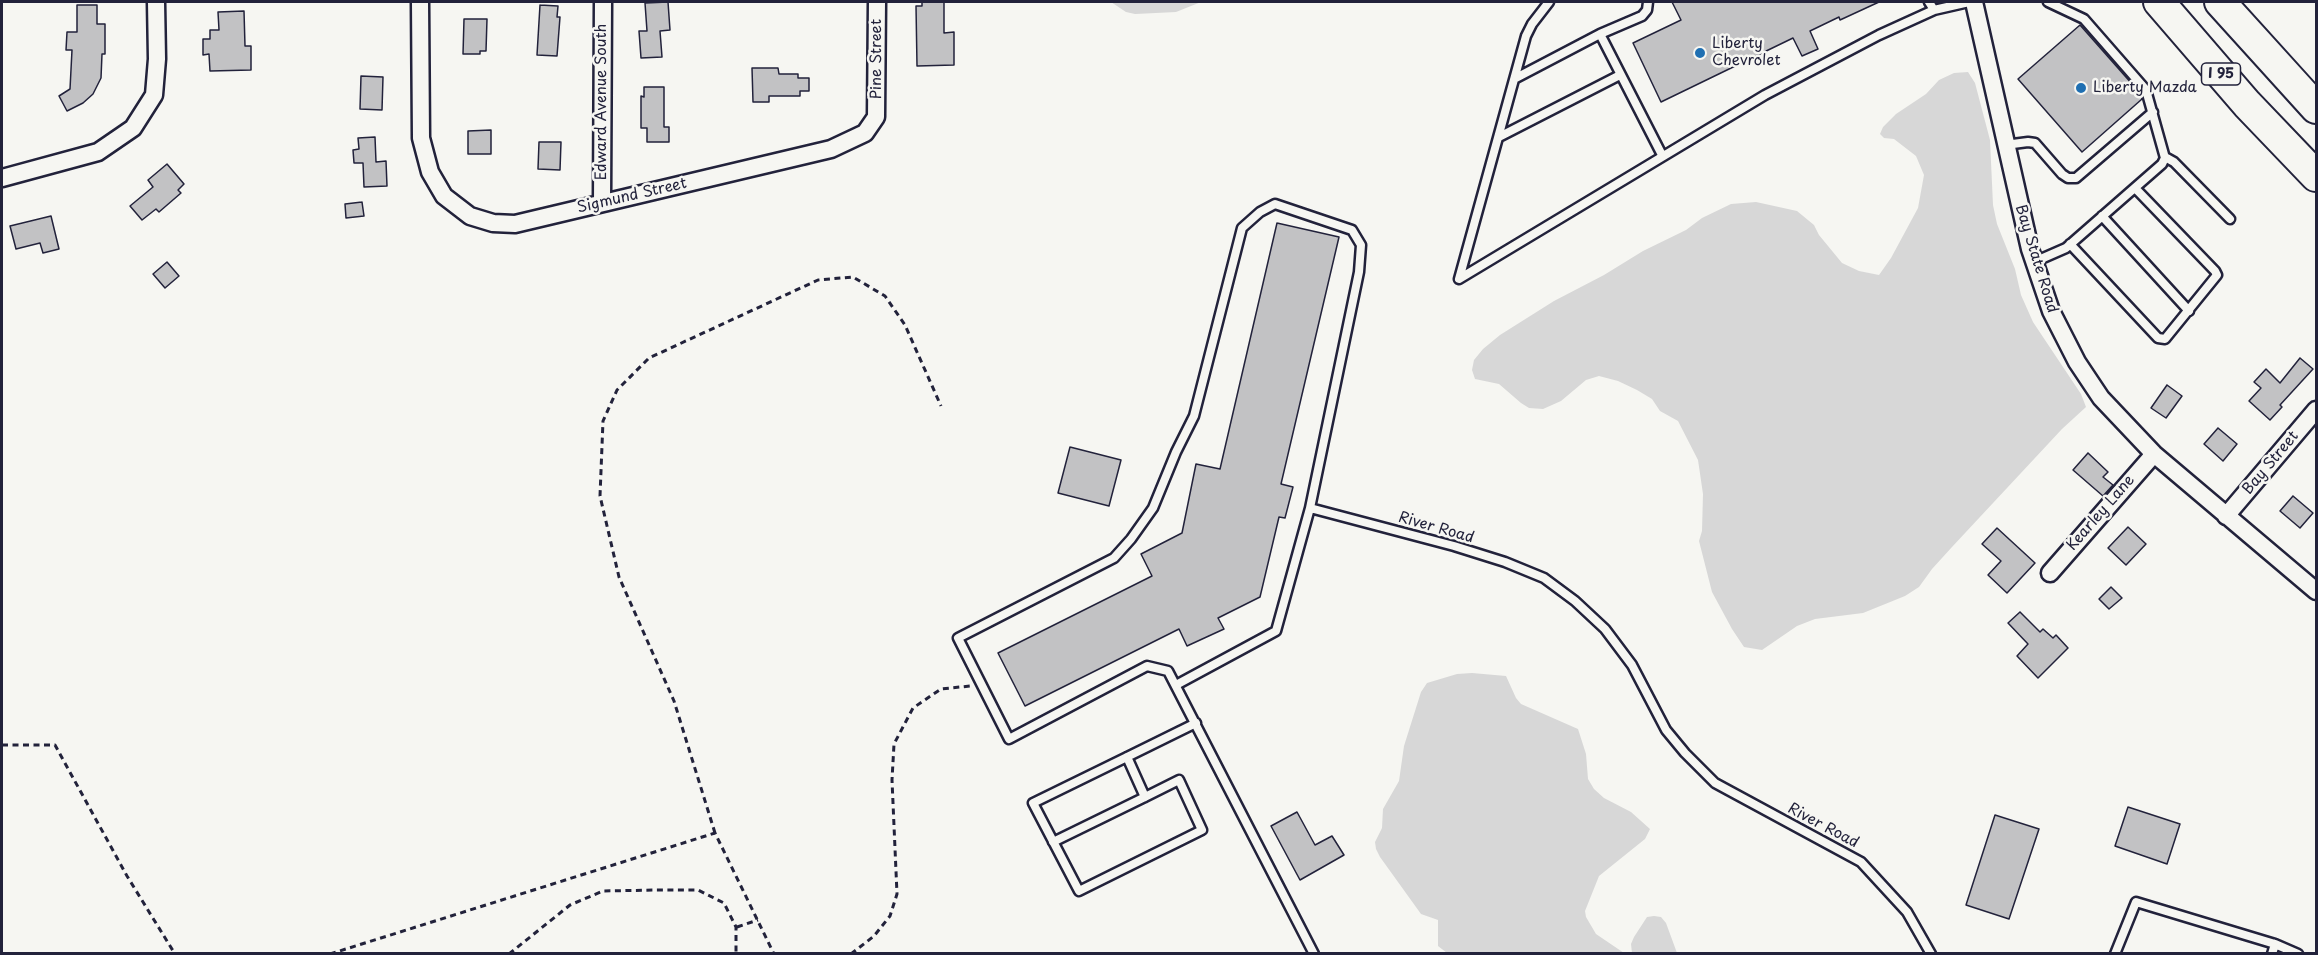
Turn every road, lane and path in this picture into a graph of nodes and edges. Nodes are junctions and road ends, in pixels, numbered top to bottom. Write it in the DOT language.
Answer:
graph roads {
  1 [pos="156,2"];
  2 [pos="420,2"];
  3 [pos="603,2"];
  4 [pos="877,2"];
  5 [pos="1549,2"];
  6 [pos="1648,2"];
  7 [pos="1929,2"];
  8 [pos="1972,2"];
  9 [pos="2048,2"];
  10 [pos="2159,2"];
  11 [pos="2220,2"];
  12 [pos="1934,10"];
  13 [pos="1600,34"];
  14 [pos="1620,75"];
  15 [pos="1516,78"];
  16 [pos="2316,108"];
  17 [pos="2153,112"];
  18 [pos="876,117"];
  19 [pos="1499,137"];
  20 [pos="2005,145"];
  21 [pos="1662,155"];
  22 [pos="2165,157"];
  23 [pos="2316,176"];
  24 [pos="2,178"];
  25 [pos="2135,188"];
  26 [pos="602,202"];
  27 [pos="2102,216"];
  28 [pos="2230,219"];
  29 [pos="2070,244"];
  30 [pos="2034,262"];
  31 [pos="2189,311"];
  32 [pos="941,406"];
  33 [pos="2316,410"];
  34 [pos="2154,454"];
  35 [pos="1310,508"];
  36 [pos="2226,516"];
  37 [pos="2050,573"];
  38 [pos="2316,591"];
  39 [pos="1176,685"];
  40 [pos="980,686"];
  41 [pos="1196,723"];
  42 [pos="2,745"];
  43 [pos="1127,757"];
  44 [pos="1145,797"];
  45 [pos="715,833"];
  46 [pos="1053,842"];
  47 [pos="758,920"];
  48 [pos="736,927"];
  49 [pos="2275,944"];
  50 [pos="175,954"];
  51 [pos="330,954"];
  52 [pos="508,954"];
  53 [pos="736,954"];
  54 [pos="774,954"];
  55 [pos="851,954"];
  56 [pos="1314,954"];
  57 [pos="1931,954"];
  58 [pos="2115,954"];
  59 [pos="2272,954"];
  60 [pos="2298,954"];
  1 -- 24 [label="street"];
  2 -- 26 [label="street, Sigmund Street"];
  3 -- 26 [label="street, Edward Avenue South"];
  4 -- 18 [label="street, Pine Street"];
  5 -- 15 [label="lane"];
  6 -- 13 [label="lane"];
  7 -- 12 [label="lane"];
  8 -- 12 [label="lane"];
  8 -- 20 [label="street, Bay State Road"];
  9 -- 17 [label="lane"];
  10 -- 23 [label="highway, I 95"];
  11 -- 16 [label="highway"];
  12 -- 21 [label="lane"];
  13 -- 14 [label="lane"];
  13 -- 15 [label="lane"];
  14 -- 19 [label="lane"];
  14 -- 21 [label="lane"];
  15 -- 19 [label="lane"];
  17 -- 20 [label="lane"];
  17 -- 22 [label="lane"];
  18 -- 26 [label="street, Sigmund Street"];
  19 -- 21 [label="lane"];
  20 -- 30 [label="street, Bay State Road"];
  22 -- 25 [label="lane"];
  22 -- 28 [label="lane"];
  25 -- 27 [label="lane"];
  25 -- 31 [label="lane"];
  27 -- 29 [label="lane"];
  27 -- 31 [label="lane"];
  29 -- 30 [label="lane"];
  29 -- 31 [label="lane"];
  30 -- 34 [label="street, Bay State Road"];
  32 -- 45 [label="path"];
  33 -- 36 [label="street, Bay Street"];
  34 -- 36 [label="street, Bay State Road"];
  34 -- 37 [label="street, Kearley Lane"];
  35 -- 39 [label="lane"];
  35 -- 40 [label="lane"];
  35 -- 57 [label="lane, River Road"];
  36 -- 38 [label="street, Bay State Road"];
  39 -- 40 [label="lane"];
  39 -- 41 [label="lane"];
  40 -- 55 [label="path"];
  41 -- 43 [label="lane"];
  41 -- 56 [label="lane"];
  42 -- 50 [label="path"];
  43 -- 44 [label="lane"];
  43 -- 46 [label="lane"];
  44 -- 46 [label="lane"];
  44 -- 46 [label="lane"];
  45 -- 47 [label="path"];
  45 -- 51 [label="path"];
  47 -- 48 [label="path"];
  47 -- 54 [label="path"];
  48 -- 52 [label="path"];
  48 -- 53 [label="path"];
  49 -- 58 [label="lane"];
  49 -- 59 [label="lane"];
  49 -- 60 [label="lane"];
}
